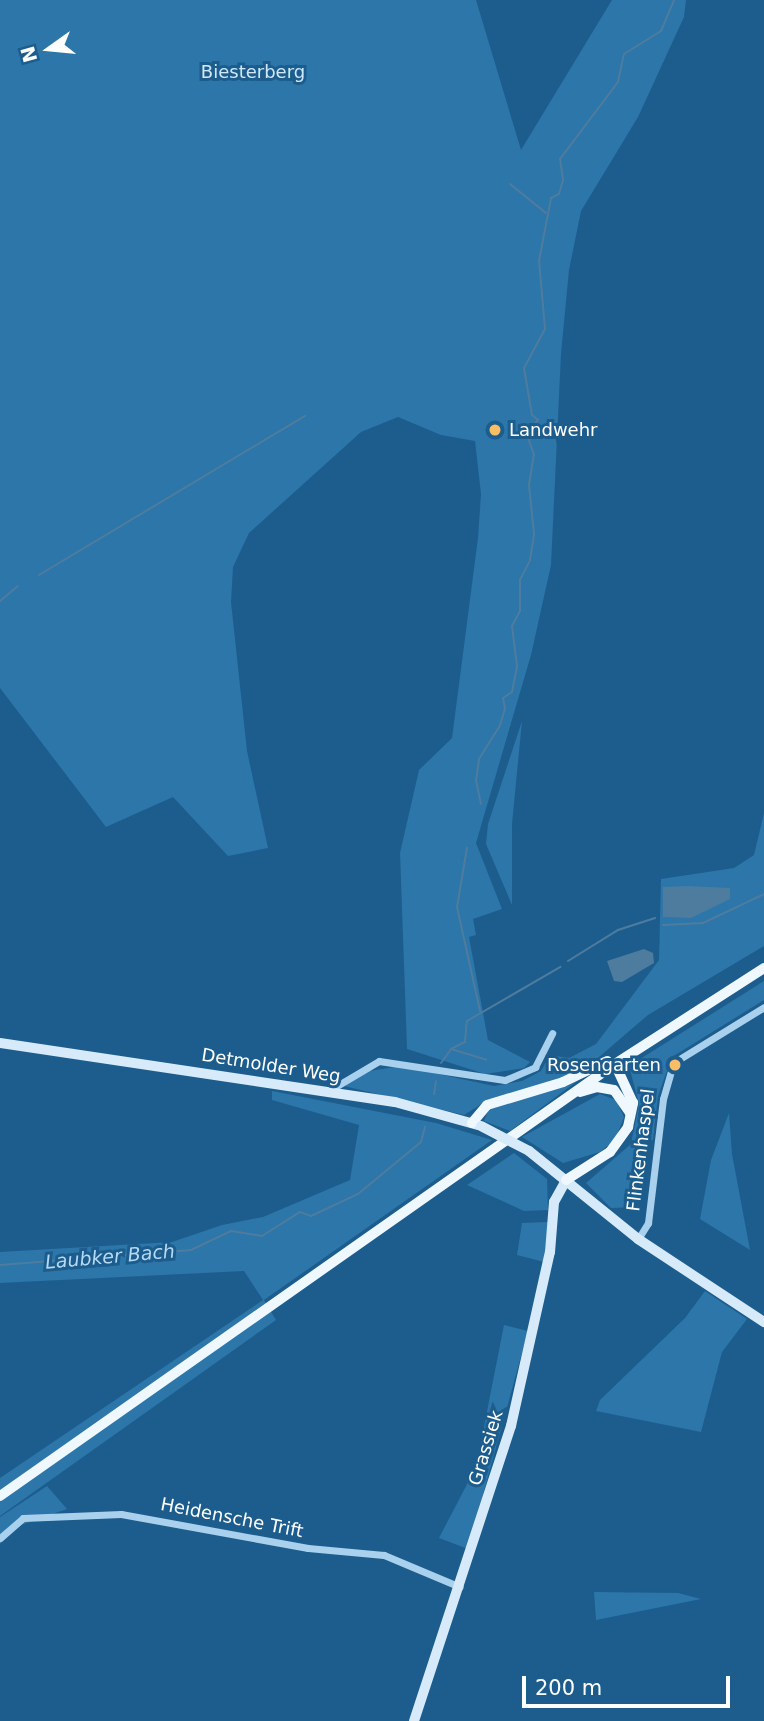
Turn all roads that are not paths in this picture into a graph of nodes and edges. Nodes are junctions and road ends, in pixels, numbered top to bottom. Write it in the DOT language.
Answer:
graph roads {
  1 [pos="764,968"];
  2 [pos="764,1007"];
  3 [pos="552,1033"];
  4 [pos="0,1043"];
  5 [pos="644,1043"];
  6 [pos="615,1064"];
  7 [pos="334,1093"];
  8 [pos="570,1096"];
  9 [pos="631,1116"];
  10 [pos="476,1124"];
  11 [pos="566,1180"];
  12 [pos="638,1239"];
  13 [pos="764,1321"];
  14 [pos="0,1496"];
  15 [pos="0,1538"];
  16 [pos="460,1587"];
  17 [pos="414,1721"];
  1 -- 5 [label="main road"];
  2 -- 12 [label="street, Flinkenhaspel"];
  3 -- 7 [label="street"];
  4 -- 7 [label="street, Detmolder Weg"];
  5 -- 6 [label="main road"];
  5 -- 10 [label="main road"];
  6 -- 8 [label="main road"];
  6 -- 9 [label="main road"];
  7 -- 10 [label="street, Detmolder Weg"];
  8 -- 9 [label="main road"];
  8 -- 14 [label="main road"];
  9 -- 11 [label="main road"];
  10 -- 11 [label="street, Detmolder Weg, bridge"];
  11 -- 12 [label="street, Detmolder Weg"];
  11 -- 16 [label="street, Grassiek"];
  12 -- 13 [label="street, Detmolder Weg"];
  15 -- 16 [label="street, Heidensche Trift"];
  16 -- 17 [label="street, Grassiek"];
}
